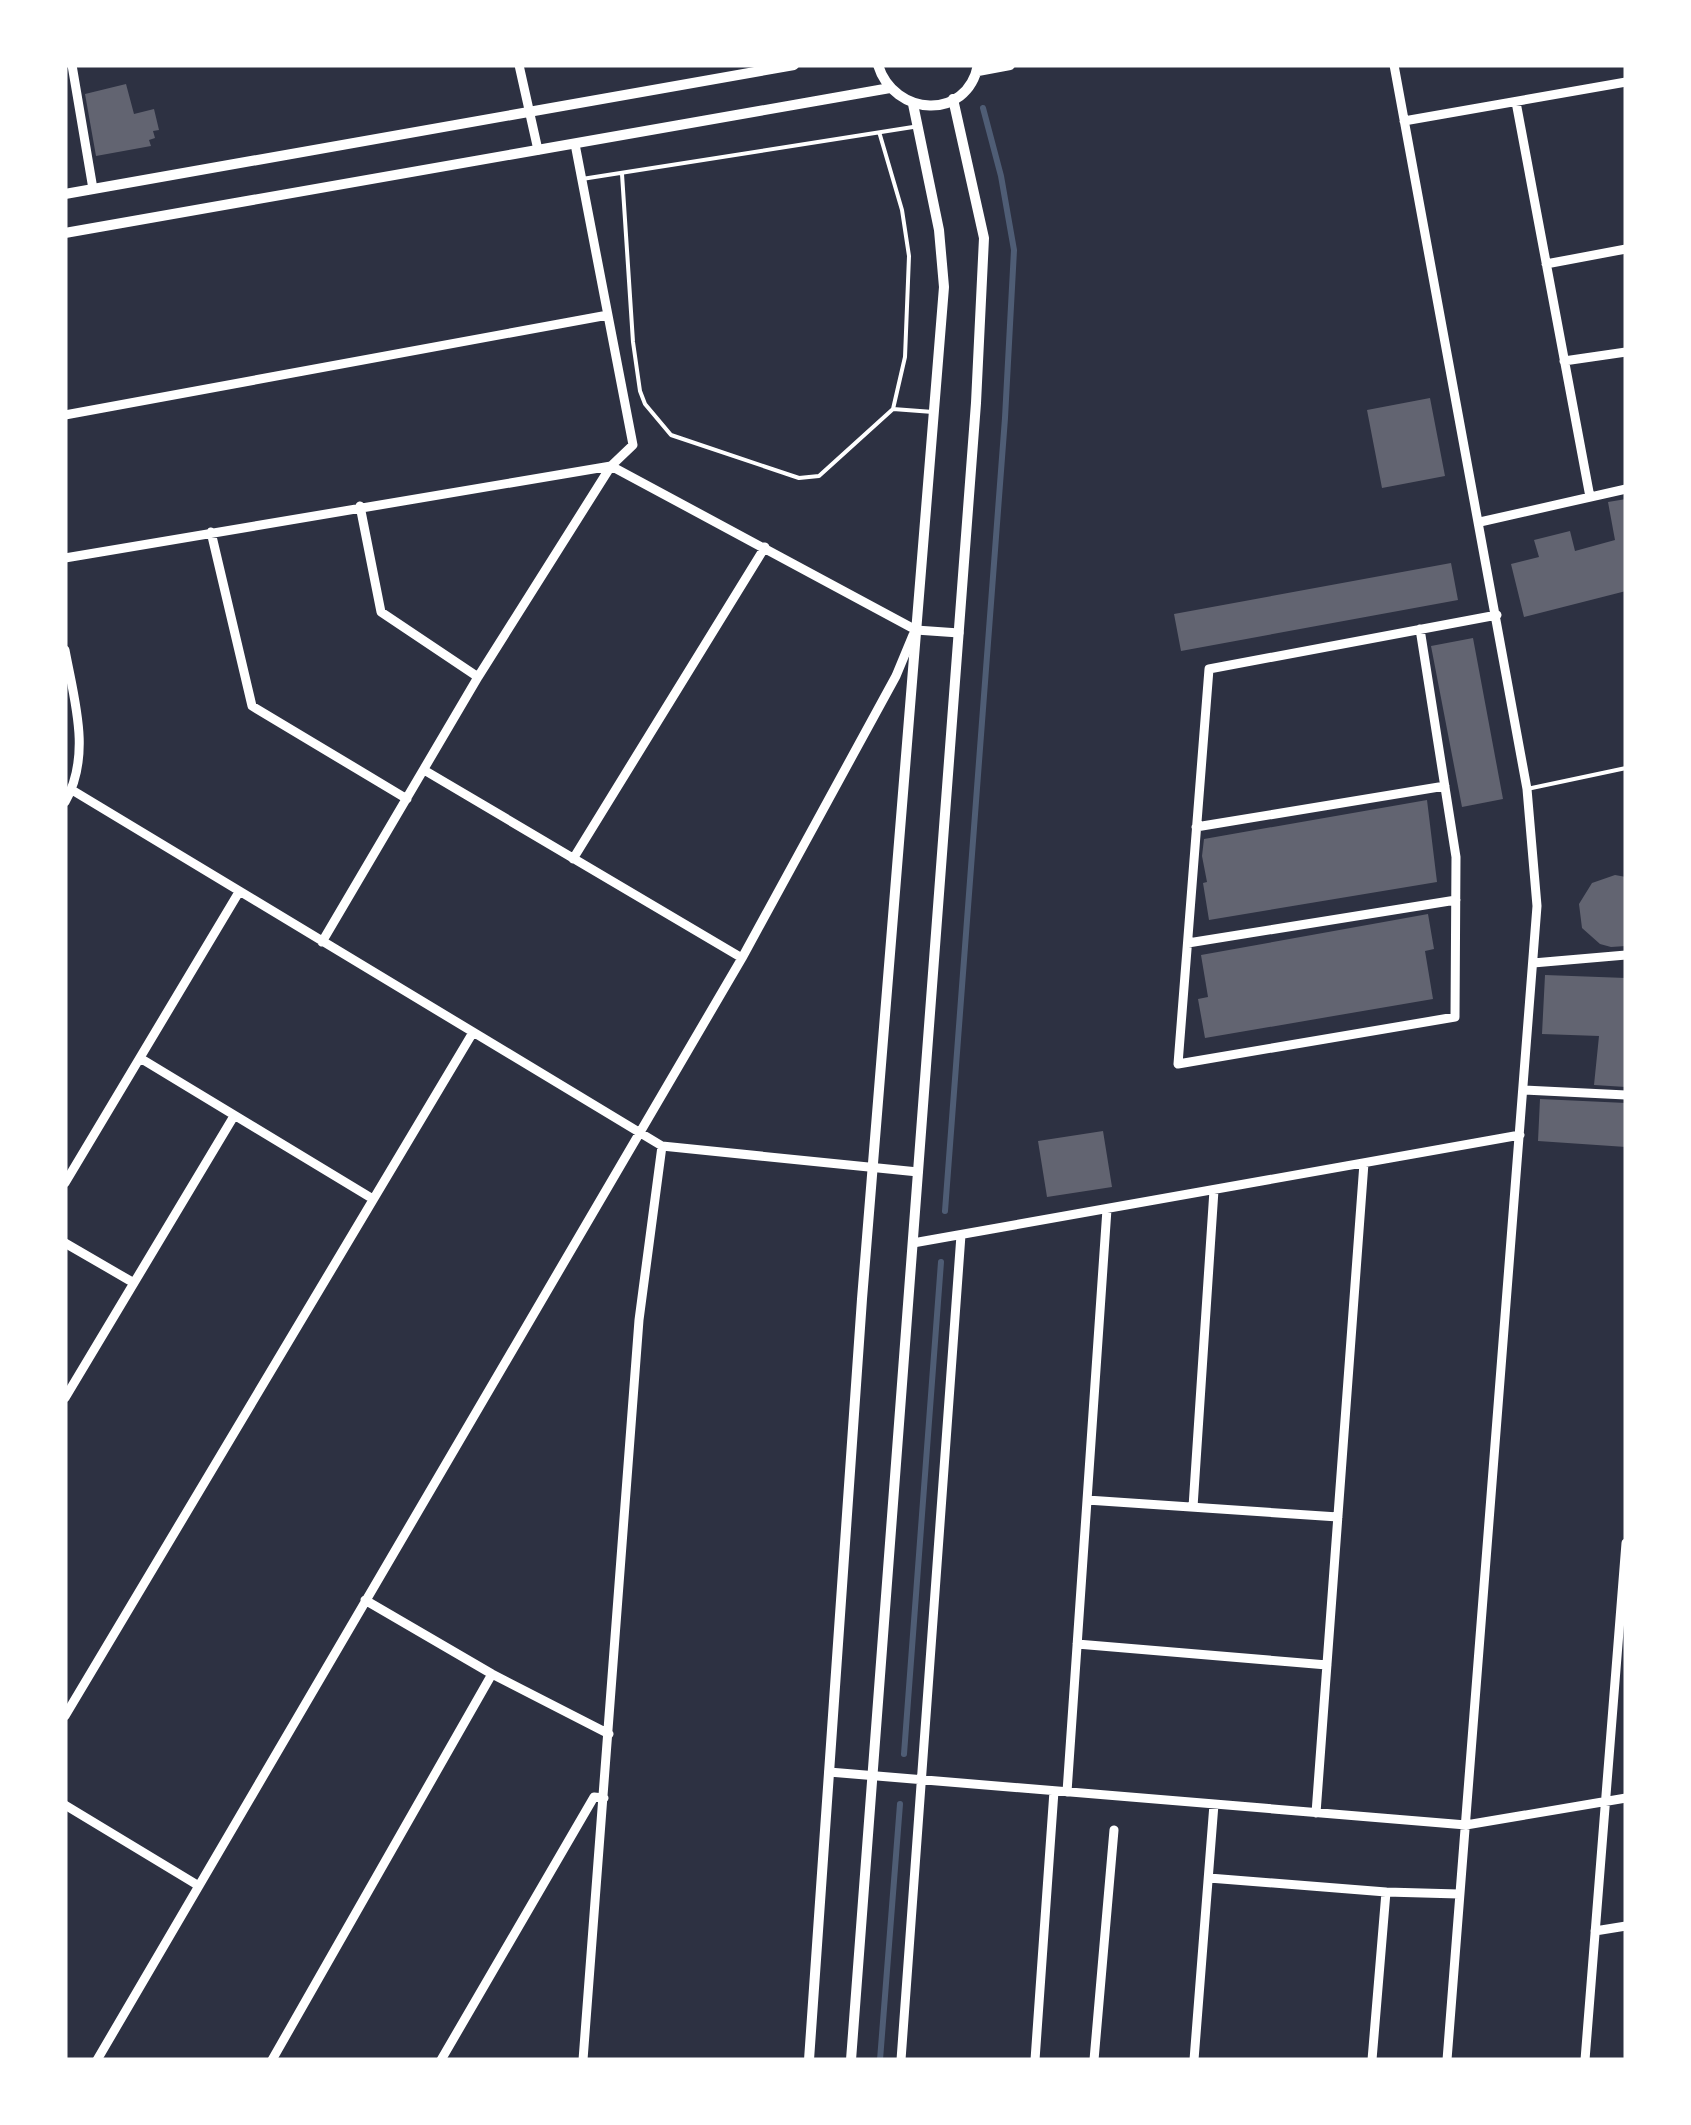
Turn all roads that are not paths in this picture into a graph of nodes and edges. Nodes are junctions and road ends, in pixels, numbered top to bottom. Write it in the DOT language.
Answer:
graph roads {
  1 [pos="72,65"];
  2 [pos="519,65"];
  3 [pos="794,65"];
  4 [pos="878,65"];
  5 [pos="1010,65"];
  6 [pos="1394,65"];
  7 [pos="978,68"];
  8 [pos="1626,84"];
  9 [pos="890,88"];
  10 [pos="953,100"];
  11 [pos="1516,102"];
  12 [pos="913,104"];
  13 [pos="530,112"];
  14 [pos="1404,121"];
  15 [pos="918,126"];
  16 [pos="880,134"];
  17 [pos="575,144"];
  18 [pos="538,150"];
  19 [pos="622,174"];
  20 [pos="582,180"];
  21 [pos="94,188"];
  22 [pos="65,194"];
  23 [pos="65,233"];
  24 [pos="1626,249"];
  25 [pos="1546,264"];
  26 [pos="608,315"];
  27 [pos="1626,352"];
  28 [pos="1564,361"];
  29 [pos="893,408"];
  30 [pos="934,412"];
  31 [pos="65,415"];
  32 [pos="611,466"];
  33 [pos="1626,489"];
  34 [pos="1590,497"];
  35 [pos="360,506"];
  36 [pos="1480,522"];
  37 [pos="212,532"];
  38 [pos="765,547"];
  39 [pos="65,558"];
  40 [pos="1497,615"];
  41 [pos="1420,629"];
  42 [pos="916,630"];
  43 [pos="959,633"];
  44 [pos="65,650"];
  45 [pos="478,678"];
  46 [pos="1626,768"];
  47 [pos="424,770"];
  48 [pos="1445,786"];
  49 [pos="1527,789"];
  50 [pos="72,790"];
  51 [pos="406,799"];
  52 [pos="65,802"];
  53 [pos="1196,827"];
  54 [pos="574,858"];
  55 [pos="239,892"];
  56 [pos="1456,900"];
  57 [pos="322,942"];
  58 [pos="1188,943"];
  59 [pos="1626,955"];
  60 [pos="742,958"];
  61 [pos="1533,964"];
  62 [pos="472,1034"];
  63 [pos="140,1058"];
  64 [pos="1524,1090"];
  65 [pos="1626,1095"];
  66 [pos="234,1116"];
  67 [pos="639,1132"];
  68 [pos="1520,1135"];
  69 [pos="662,1146"];
  70 [pos="1364,1163"];
  71 [pos="872,1169"];
  72 [pos="918,1172"];
  73 [pos="65,1183"];
  74 [pos="1214,1190"];
  75 [pos="373,1199"];
  76 [pos="1107,1209"];
  77 [pos="962,1235"];
  78 [pos="913,1242"];
  79 [pos="65,1243"];
  80 [pos="134,1282"];
  81 [pos="65,1398"];
  82 [pos="1088,1500"];
  83 [pos="1193,1507"];
  84 [pos="1338,1517"];
  85 [pos="1626,1542"];
  86 [pos="1625,1568"];
  87 [pos="366,1600"];
  88 [pos="1078,1644"];
  89 [pos="1327,1665"];
  90 [pos="1621,1671"];
  91 [pos="492,1674"];
  92 [pos="65,1716"];
  93 [pos="609,1734"];
  94 [pos="829,1772"];
  95 [pos="872,1776"];
  96 [pos="922,1780"];
  97 [pos="1054,1791"];
  98 [pos="1067,1792"];
  99 [pos="604,1798"];
  100 [pos="1626,1798"];
  101 [pos="1606,1802"];
  102 [pos="1214,1804"];
  103 [pos="65,1805"];
  104 [pos="1316,1813"];
  105 [pos="1466,1825"];
  106 [pos="1114,1830"];
  107 [pos="1209,1878"];
  108 [pos="199,1886"];
  109 [pos="1386,1892"];
  110 [pos="1459,1894"];
  111 [pos="1626,1926"];
  112 [pos="1596,1931"];
  113 [pos="97,2060"];
  114 [pos="272,2060"];
  115 [pos="441,2060"];
  116 [pos="583,2060"];
  117 [pos="809,2060"];
  118 [pos="851,2060"];
  119 [pos="901,2060"];
  120 [pos="1035,2060"];
  121 [pos="1094,2060"];
  122 [pos="1194,2060"];
  123 [pos="1372,2060"];
  124 [pos="1447,2060"];
  125 [pos="1585,2060"];
  1 -- 21 [label="street"];
  2 -- 13 [label="street"];
  3 -- 13 [label="street"];
  4 -- 9 [label="street"];
  5 -- 7 [label="street"];
  6 -- 14 [label="street"];
  7 -- 10 [label="street"];
  8 -- 11 [label="street"];
  9 -- 12 [label="street"];
  9 -- 17 [label="street"];
  10 -- 12 [label="street"];
  10 -- 43 [label="street"];
  11 -- 14 [label="street"];
  11 -- 25 [label="street"];
  12 -- 15 [label="street"];
  13 -- 18 [label="street"];
  13 -- 21 [label="street"];
  14 -- 36 [label="street"];
  15 -- 16 [label="lane"];
  15 -- 30 [label="street"];
  16 -- 19 [label="lane"];
  16 -- 29 [label="lane"];
  17 -- 18 [label="street"];
  17 -- 20 [label="street"];
  18 -- 23 [label="street"];
  19 -- 20 [label="lane"];
  19 -- 29 [label="lane"];
  20 -- 26 [label="street"];
  21 -- 22 [label="street"];
  24 -- 25 [label="street"];
  25 -- 28 [label="street"];
  26 -- 31 [label="street"];
  26 -- 32 [label="street"];
  27 -- 28 [label="street"];
  28 -- 34 [label="street"];
  29 -- 30 [label="lane"];
  30 -- 42 [label="street"];
  32 -- 35 [label="street"];
  32 -- 38 [label="street"];
  32 -- 45 [label="street"];
  33 -- 34 [label="street"];
  34 -- 36 [label="street"];
  35 -- 37 [label="street"];
  35 -- 45 [label="street"];
  36 -- 40 [label="street"];
  37 -- 39 [label="street"];
  37 -- 51 [label="street"];
  38 -- 42 [label="street"];
  38 -- 54 [label="street"];
  40 -- 41 [label="street"];
  40 -- 49 [label="street"];
  41 -- 48 [label="street"];
  41 -- 53 [label="street"];
  42 -- 43 [label="street"];
  42 -- 60 [label="street"];
  42 -- 71 [label="street"];
  43 -- 72 [label="street"];
  44 -- 50 [label="street"];
  45 -- 47 [label="street"];
  46 -- 49 [label="lane"];
  47 -- 51 [label="street"];
  47 -- 54 [label="street"];
  48 -- 53 [label="street"];
  48 -- 56 [label="street"];
  49 -- 61 [label="street"];
  50 -- 52 [label="street"];
  50 -- 55 [label="street"];
  51 -- 57 [label="street"];
  53 -- 58 [label="street"];
  54 -- 60 [label="street"];
  55 -- 57 [label="street"];
  55 -- 63 [label="street"];
  56 -- 58 [label="street"];
  56 -- 58 [label="street"];
  57 -- 62 [label="street"];
  59 -- 61 [label="street"];
  60 -- 67 [label="street"];
  61 -- 64 [label="street"];
  62 -- 67 [label="street"];
  62 -- 75 [label="street"];
  63 -- 66 [label="street"];
  63 -- 73 [label="street"];
  64 -- 65 [label="street"];
  64 -- 68 [label="street"];
  66 -- 75 [label="street"];
  66 -- 80 [label="street"];
  67 -- 69 [label="street"];
  67 -- 87 [label="street"];
  68 -- 70 [label="street"];
  68 -- 105 [label="street"];
  69 -- 71 [label="street"];
  69 -- 93 [label="street"];
  70 -- 74 [label="street"];
  70 -- 84 [label="street"];
  71 -- 72 [label="street"];
  71 -- 94 [label="street"];
  72 -- 78 [label="street"];
  74 -- 76 [label="street"];
  74 -- 83 [label="street"];
  75 -- 92 [label="street"];
  76 -- 77 [label="street"];
  76 -- 82 [label="street"];
  77 -- 78 [label="street"];
  77 -- 96 [label="street"];
  78 -- 95 [label="street"];
  79 -- 80 [label="street"];
  80 -- 81 [label="street"];
  82 -- 83 [label="street"];
  82 -- 88 [label="street"];
  83 -- 84 [label="street"];
  84 -- 89 [label="street"];
  85 -- 86 [label="street"];
  86 -- 90 [label="street"];
  87 -- 91 [label="street"];
  87 -- 108 [label="street"];
  88 -- 89 [label="street"];
  88 -- 98 [label="street"];
  89 -- 104 [label="street"];
  90 -- 101 [label="street"];
  91 -- 93 [label="street"];
  91 -- 114 [label="street"];
  93 -- 99 [label="street"];
  94 -- 95 [label="street"];
  94 -- 117 [label="street"];
  95 -- 96 [label="street"];
  95 -- 118 [label="street"];
  96 -- 97 [label="street"];
  96 -- 119 [label="street"];
  97 -- 98 [label="street"];
  97 -- 120 [label="street"];
  98 -- 102 [label="street"];
  99 -- 115 [label="street"];
  99 -- 116 [label="street"];
  100 -- 101 [label="street"];
  101 -- 105 [label="street"];
  101 -- 112 [label="street"];
  102 -- 104 [label="street"];
  102 -- 107 [label="street"];
  103 -- 108 [label="street"];
  104 -- 105 [label="street"];
  105 -- 110 [label="street"];
  106 -- 121 [label="street"];
  107 -- 109 [label="street"];
  107 -- 122 [label="street"];
  108 -- 113 [label="street"];
  109 -- 110 [label="street"];
  109 -- 123 [label="street"];
  110 -- 124 [label="street"];
  111 -- 112 [label="street"];
  112 -- 125 [label="street"];
}
